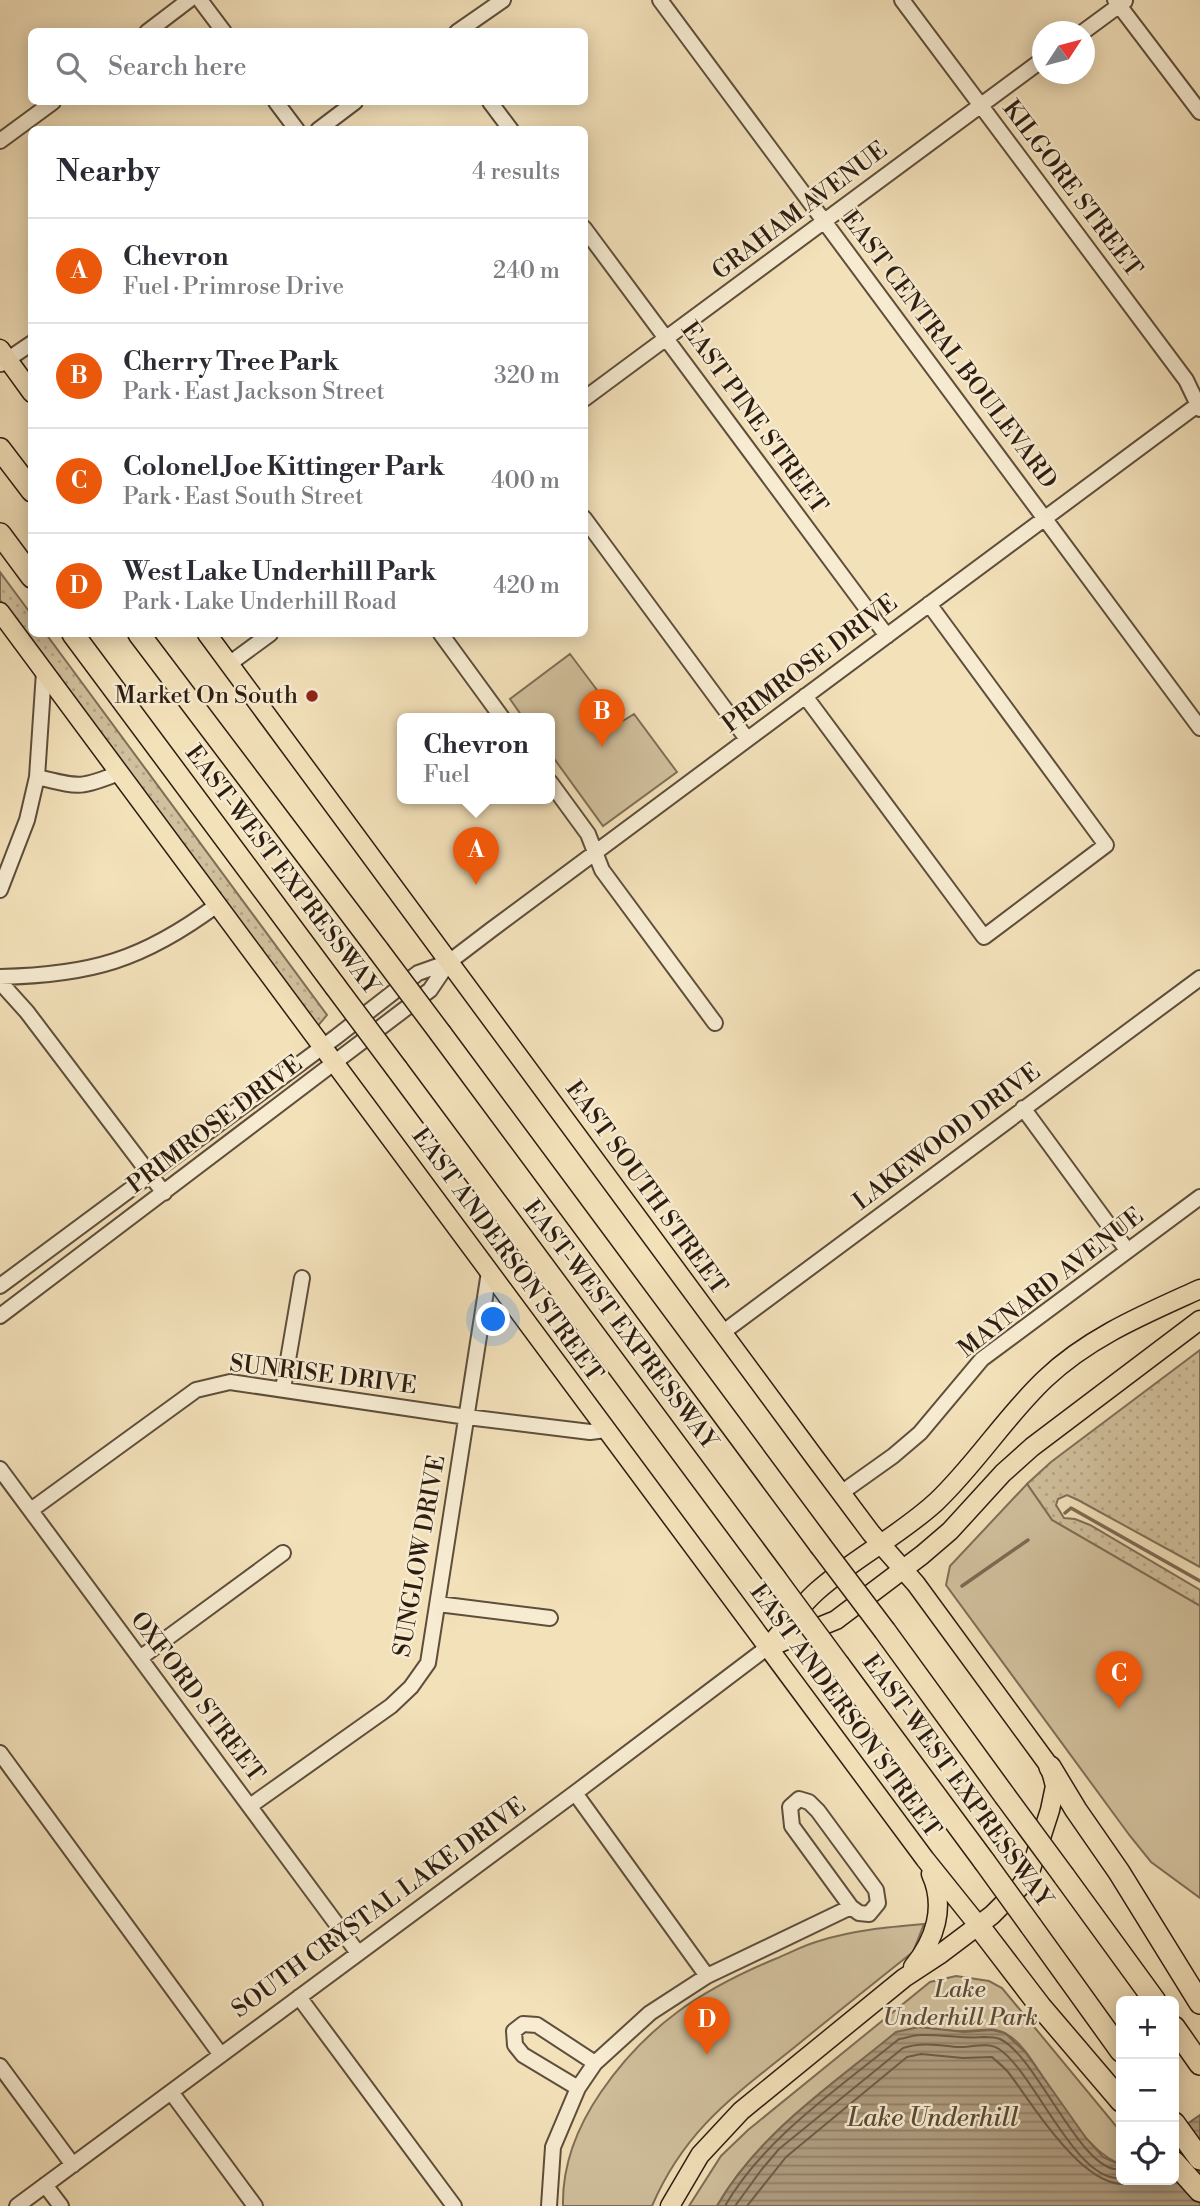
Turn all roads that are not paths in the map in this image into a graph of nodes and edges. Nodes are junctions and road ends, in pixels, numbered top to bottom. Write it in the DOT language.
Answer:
graph roads {
  1 [pos="189,0"];
  2 [pos="200,0"];
  3 [pos="503,0"];
  4 [pos="660,0"];
  5 [pos="902,0"];
  6 [pos="1120,2"];
  7 [pos="1095,22"];
  8 [pos="152,28"];
  9 [pos="221,28"];
  10 [pos="463,28"];
  11 [pos="1032,68"];
  12 [pos="49,105"];
  13 [pos="278,105"];
  14 [pos="351,105"];
  15 [pos="492,105"];
  16 [pos="981,105"];
  17 [pos="1200,112"];
  18 [pos="294,126"];
  19 [pos="323,126"];
  20 [pos="508,126"];
  21 [pos="0,141"];
  22 [pos="825,221"];
  23 [pos="588,233"];
  24 [pos="667,338"];
  25 [pos="28,346"];
  26 [pos="2,362"];
  27 [pos="28,389"];
  28 [pos="588,395"];
  29 [pos="1199,405"];
  30 [pos="0,449"];
  31 [pos="28,486"];
  32 [pos="1045,517"];
  33 [pos="588,523"];
  34 [pos="0,534"];
  35 [pos="28,572"];
  36 [pos="929,604"];
  37 [pos="0,612"];
  38 [pos="887,636"];
  39 [pos="75,637"];
  40 [pos="141,637"];
  41 [pos="209,637"];
  42 [pos="266,637"];
  43 [pos="443,637"];
  44 [pos="229,664"];
  45 [pos="44,671"];
  46 [pos="805,696"];
  47 [pos="499,713"];
  48 [pos="1200,728"];
  49 [pos="747,739"];
  50 [pos="119,773"];
  51 [pos="37,777"];
  52 [pos="555,789"];
  53 [pos="595,853"];
  54 [pos="0,890"];
  55 [pos="217,905"];
  56 [pos="449,962"];
  57 [pos="1200,978"];
  58 [pos="0,979"];
  59 [pos="715,1023"];
  60 [pos="323,1046"];
  61 [pos="335,1063"];
  62 [pos="1023,1108"];
  63 [pos="151,1175"];
  64 [pos="164,1193"];
  65 [pos="1200,1197"];
  66 [pos="1127,1250"];
  67 [pos="489,1272"];
  68 [pos="302,1278"];
  69 [pos="0,1286"];
  70 [pos="1200,1289"];
  71 [pos="14,1305"];
  72 [pos="0,1316"];
  73 [pos="1200,1320"];
  74 [pos="722,1333"];
  75 [pos="283,1390"];
  76 [pos="467,1417"];
  77 [pos="606,1430"];
  78 [pos="0,1469"];
  79 [pos="841,1493"];
  80 [pos="31,1510"];
  81 [pos="880,1544"];
  82 [pos="283,1553"];
  83 [pos="903,1569"];
  84 [pos="438,1604"];
  85 [pos="550,1618"];
  86 [pos="768,1647"];
  87 [pos="140,1658"];
  88 [pos="0,1753"];
  89 [pos="1050,1767"];
  90 [pos="575,1793"];
  91 [pos="250,1806"];
  92 [pos="925,1859"];
  93 [pos="850,1907"];
  94 [pos="978,1926"];
  95 [pos="358,1953"];
  96 [pos="707,1976"];
  97 [pos="904,1978"];
  98 [pos="1151,1996"];
  99 [pos="299,1997"];
  100 [pos="1200,2003"];
  101 [pos="1179,2034"];
  102 [pos="1116,2044"];
  103 [pos="221,2055"];
  104 [pos="595,2063"];
  105 [pos="1200,2064"];
  106 [pos="0,2066"];
  107 [pos="578,2088"];
  108 [pos="171,2092"];
  109 [pos="1116,2095"];
  110 [pos="1179,2130"];
  111 [pos="1200,2160"];
  112 [pos="73,2165"];
  113 [pos="1179,2168"];
  114 [pos="45,2185"];
  115 [pos="1200,2192"];
  116 [pos="17,2206"];
  117 [pos="61,2206"];
  118 [pos="255,2206"];
  119 [pos="454,2206"];
  120 [pos="550,2206"];
  121 [pos="670,2206"];
  1 -- 8 [label="street"];
  2 -- 9 [label="street"];
  3 -- 10 [label="street"];
  4 -- 22 [label="street, EAST CENTRAL BOULEVARD"];
  5 -- 16 [label="street, KILGORE STREET"];
  6 -- 7 [label="street"];
  6 -- 17 [label="street"];
  11 -- 16 [label="street, GRAHAM AVENUE"];
  12 -- 21 [label="street"];
  13 -- 18 [label="street"];
  14 -- 19 [label="street"];
  15 -- 20 [label="street"];
  16 -- 22 [label="street, GRAHAM AVENUE"];
  16 -- 29 [label="street, KILGORE STREET"];
  22 -- 24 [label="street, GRAHAM AVENUE"];
  22 -- 32 [label="street, EAST CENTRAL BOULEVARD"];
  23 -- 24 [label="street, EAST PINE STREET"];
  24 -- 28 [label="street, GRAHAM AVENUE"];
  24 -- 38 [label="street, EAST PINE STREET"];
  25 -- 26 [label="street"];
  26 -- 27 [label="main road"];
  29 -- 32 [label="street, PRIMROSE DRIVE"];
  30 -- 31 [label="highway"];
  32 -- 36 [label="street, PRIMROSE DRIVE"];
  32 -- 48 [label="street, EAST CENTRAL BOULEVARD"];
  33 -- 49 [label="street"];
  34 -- 35 [label="highway"];
  36 -- 38 [label="street, PRIMROSE DRIVE"];
  36 -- 46 [label="street"];
  37 -- 45 [label="main road, EAST ANDERSON STREET"];
  38 -- 46 [label="street, PRIMROSE DRIVE"];
  39 -- 102 [label="highway, EAST-WEST EXPRESSWAY, bridge"];
  40 -- 98 [label="highway, EAST-WEST EXPRESSWAY, bridge"];
  41 -- 44 [label="main road, EAST SOUTH STREET"];
  42 -- 44 [label="street"];
  43 -- 47 [label="street"];
  44 -- 56 [label="main road, EAST SOUTH STREET"];
  45 -- 50 [label="main road, EAST ANDERSON STREET"];
  45 -- 51 [label="street"];
  46 -- 49 [label="street, PRIMROSE DRIVE"];
  49 -- 53 [label="street, PRIMROSE DRIVE"];
  50 -- 51 [label="street"];
  50 -- 55 [label="main road, EAST ANDERSON STREET"];
  51 -- 54 [label="street"];
  52 -- 53 [label="street"];
  53 -- 56 [label="street, PRIMROSE DRIVE"];
  53 -- 59 [label="street"];
  55 -- 58 [label="street"];
  55 -- 60 [label="main road, EAST ANDERSON STREET"];
  56 -- 60 [label="street, PRIMROSE DRIVE"];
  56 -- 61 [label="street, PRIMROSE DRIVE"];
  56 -- 74 [label="main road, EAST SOUTH STREET"];
  57 -- 62 [label="street, LAKEWOOD DRIVE"];
  58 -- 63 [label="street"];
  60 -- 61 [label="main road, EAST ANDERSON STREET"];
  60 -- 63 [label="street, PRIMROSE DRIVE"];
  61 -- 64 [label="street, PRIMROSE DRIVE"];
  61 -- 67 [label="main road, EAST ANDERSON STREET"];
  62 -- 66 [label="street"];
  62 -- 74 [label="street, LAKEWOOD DRIVE"];
  63 -- 64 [label="street"];
  63 -- 69 [label="street, PRIMROSE DRIVE"];
  64 -- 71 [label="street, PRIMROSE DRIVE"];
  65 -- 66 [label="street, MAYNARD AVENUE"];
  66 -- 79 [label="street, MAYNARD AVENUE"];
  67 -- 76 [label="street, SUNGLOW DRIVE"];
  67 -- 77 [label="main road, EAST ANDERSON STREET"];
  68 -- 75 [label="street"];
  69 -- 71 [label="street"];
  70 -- 81 [label="main road, SOUTH CRYSTAL LAKE DRIVE"];
  71 -- 72 [label="street, PRIMROSE DRIVE"];
  73 -- 83 [label="main road, SOUTH CRYSTAL LAKE DRIVE"];
  74 -- 79 [label="main road, EAST SOUTH STREET"];
  75 -- 76 [label="street, SUNRISE DRIVE"];
  75 -- 80 [label="street, SUNRISE DRIVE"];
  76 -- 77 [label="street, SUNRISE DRIVE"];
  76 -- 84 [label="street, SUNGLOW DRIVE"];
  77 -- 86 [label="main road, EAST ANDERSON STREET"];
  78 -- 80 [label="street, OXFORD STREET"];
  79 -- 81 [label="main road, EAST SOUTH STREET"];
  80 -- 87 [label="street, OXFORD STREET"];
  81 -- 83 [label="main road, EAST SOUTH STREET"];
  81 -- 86 [label="main road, SOUTH CRYSTAL LAKE DRIVE"];
  82 -- 87 [label="street"];
  83 -- 86 [label="main road, SOUTH CRYSTAL LAKE DRIVE"];
  83 -- 89 [label="main road, EAST SOUTH STREET"];
  84 -- 85 [label="street"];
  84 -- 91 [label="street, SUNGLOW DRIVE"];
  86 -- 90 [label="street, SOUTH CRYSTAL LAKE DRIVE"];
  86 -- 92 [label="main road, EAST ANDERSON STREET"];
  87 -- 91 [label="street, OXFORD STREET"];
  88 -- 103 [label="street"];
  89 -- 94 [label="main road"];
  89 -- 100 [label="highway"];
  90 -- 95 [label="street, SOUTH CRYSTAL LAKE DRIVE"];
  90 -- 96 [label="street"];
  91 -- 95 [label="street, OXFORD STREET"];
  92 -- 94 [label="main road, EAST ANDERSON STREET"];
  92 -- 97 [label="main road"];
  93 -- 93 [label="street"];
  93 -- 96 [label="street"];
  94 -- 97 [label="main road"];
  94 -- 109 [label="highway"];
  95 -- 99 [label="street, SOUTH CRYSTAL LAKE DRIVE"];
  96 -- 104 [label="street"];
  97 -- 121 [label="main road"];
  99 -- 103 [label="street, SOUTH CRYSTAL LAKE DRIVE"];
  99 -- 119 [label="street"];
  101 -- 105 [label="highway"];
  103 -- 108 [label="street, SOUTH CRYSTAL LAKE DRIVE"];
  104 -- 107 [label="street"];
  104 -- 107 [label="street"];
  106 -- 112 [label="street"];
  107 -- 120 [label="street"];
  108 -- 112 [label="street, SOUTH CRYSTAL LAKE DRIVE"];
  108 -- 118 [label="street"];
  110 -- 111 [label="highway"];
  112 -- 114 [label="street, SOUTH CRYSTAL LAKE DRIVE"];
  113 -- 115 [label="highway"];
  114 -- 116 [label="street, SOUTH CRYSTAL LAKE DRIVE"];
  114 -- 117 [label="street"];
}
